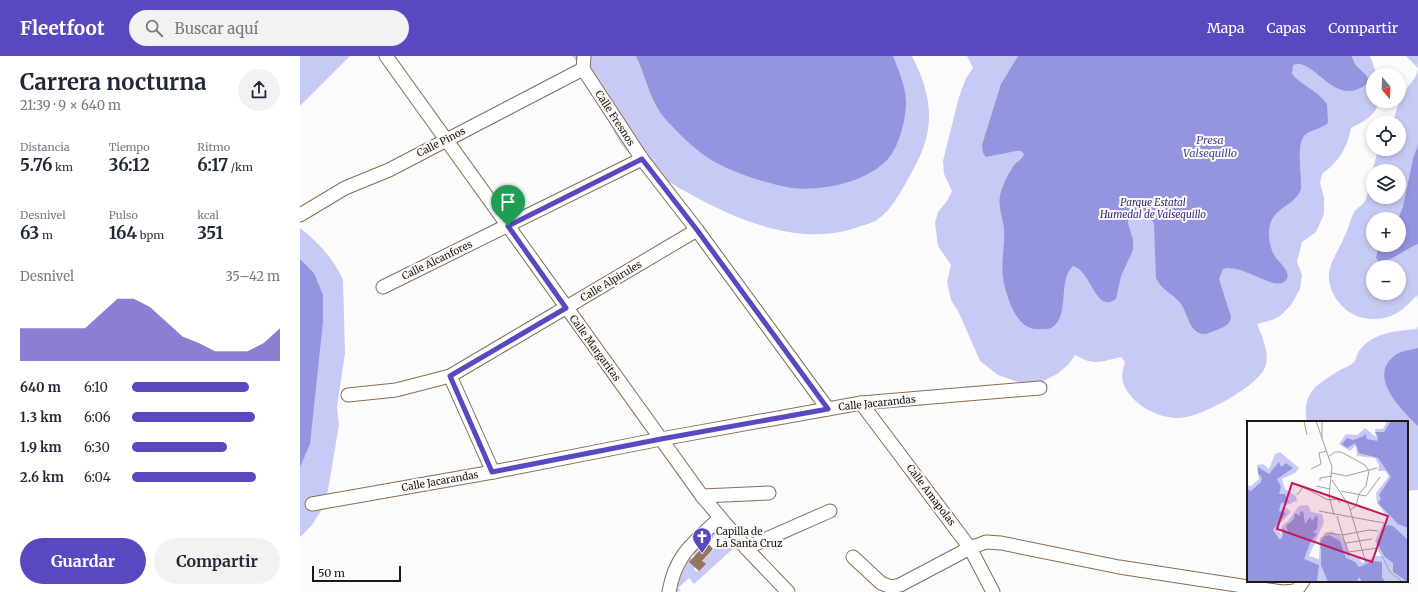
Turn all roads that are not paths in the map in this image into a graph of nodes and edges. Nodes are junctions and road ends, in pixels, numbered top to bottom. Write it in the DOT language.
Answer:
graph roads {
  1 [pos="386,56"];
  2 [pos="584,62"];
  3 [pos="447,140"];
  4 [pos="642,159"];
  5 [pos="300,215"];
  6 [pos="508,226"];
  7 [pos="697,230"];
  8 [pos="383,287"];
  9 [pos="566,308"];
  10 [pos="450,376"];
  11 [pos="1040,388"];
  12 [pos="348,395"];
  13 [pos="861,403"];
  14 [pos="828,409"];
  15 [pos="661,439"];
  16 [pos="492,472"];
  17 [pos="769,493"];
  18 [pos="702,496"];
  19 [pos="312,504"];
  20 [pos="830,511"];
  21 [pos="720,518"];
  22 [pos="746,548"];
  23 [pos="970,548"];
  24 [pos="853,557"];
  25 [pos="1302,582"];
  26 [pos="669,592"];
  27 [pos="788,592"];
  28 [pos="992,592"];
  1 -- 3 [label="street, Calle Margaritas"];
  2 -- 3 [label="street, Calle Pinos"];
  2 -- 4 [label="street, Calle Fresnos"];
  3 -- 5 [label="street, Calle Pinos"];
  3 -- 6 [label="street, Calle Margaritas"];
  4 -- 6 [label="street, Calle Alcanfores"];
  4 -- 7 [label="street, Calle Fresnos"];
  6 -- 8 [label="street, Calle Alcanfores"];
  6 -- 9 [label="street, Calle Margaritas"];
  7 -- 9 [label="street, Calle Alpirules"];
  7 -- 14 [label="street, Calle Fresnos"];
  9 -- 10 [label="street, Calle Alpirules"];
  9 -- 15 [label="street, Calle Margaritas"];
  10 -- 12 [label="street, Calle Alpirules"];
  10 -- 16 [label="street"];
  11 -- 13 [label="street, Calle Jacarandas"];
  13 -- 14 [label="street, Calle Jacarandas"];
  13 -- 23 [label="street, Calle Amapolas"];
  14 -- 15 [label="street, Calle Jacarandas"];
  15 -- 16 [label="street, Calle Jacarandas"];
  15 -- 18 [label="street, Calle Margaritas"];
  16 -- 19 [label="street, Calle Jacarandas"];
  17 -- 18 [label="street"];
  18 -- 21 [label="street, Calle Margaritas"];
  20 -- 22 [label="street"];
  21 -- 22 [label="street, Calle Margaritas"];
  21 -- 26 [label="street"];
  22 -- 27 [label="street, Calle Margaritas"];
  23 -- 24 [label="street"];
  23 -- 25 [label="street"];
  23 -- 28 [label="street, Calle Amapolas"];
}
